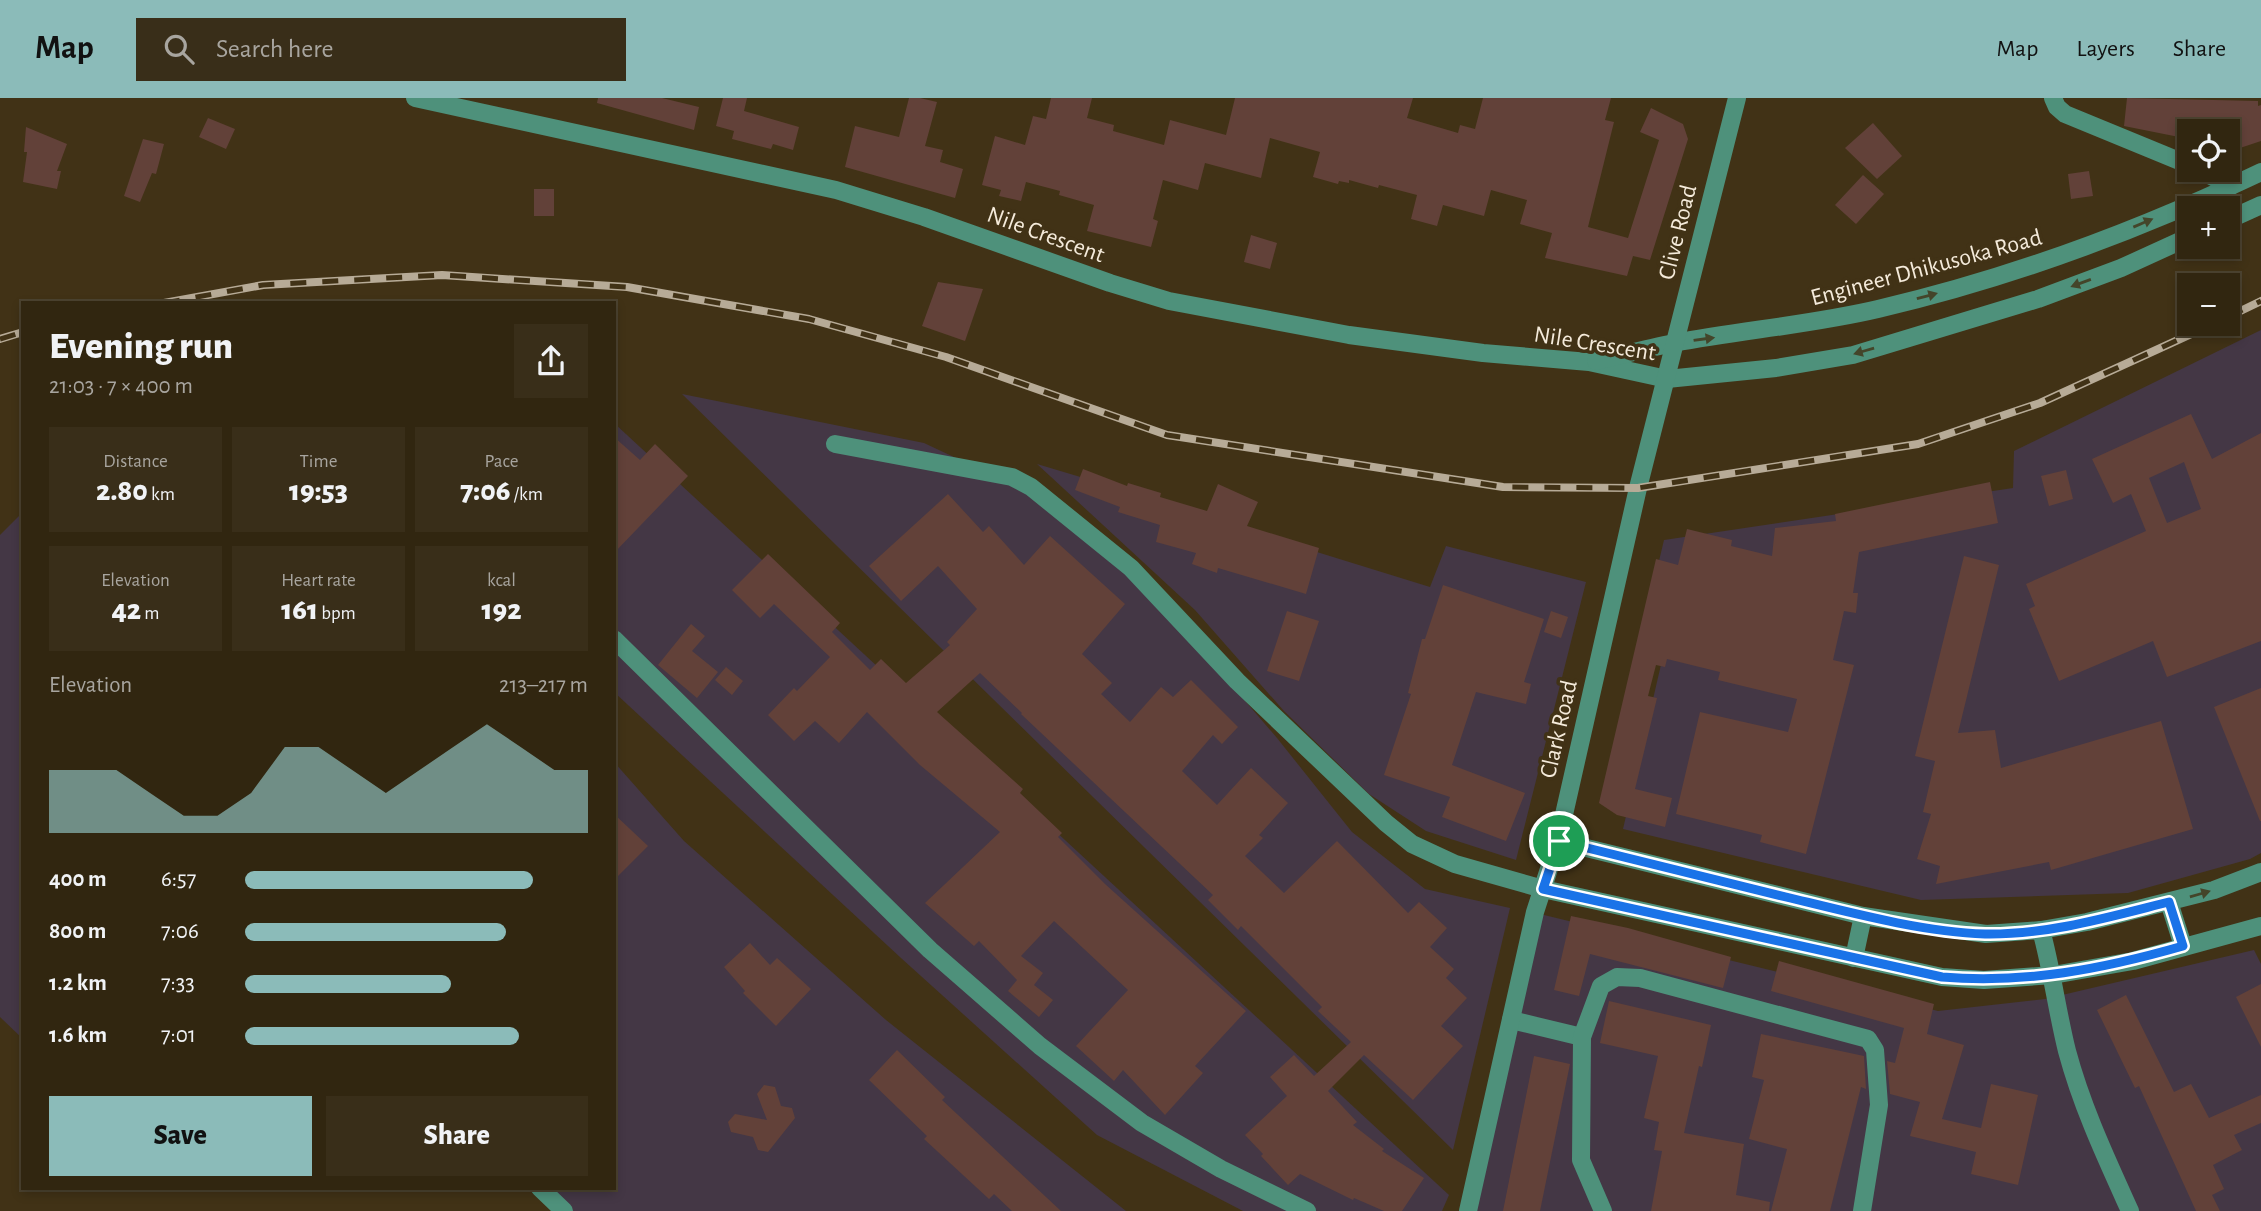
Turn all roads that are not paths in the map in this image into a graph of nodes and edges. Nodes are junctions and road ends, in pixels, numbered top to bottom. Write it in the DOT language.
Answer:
graph roads {
  1 [pos="415,98"];
  2 [pos="1737,98"];
  3 [pos="2053,98"];
  4 [pos="2177,160"];
  5 [pos="2261,172"];
  6 [pos="2223,182"];
  7 [pos="2231,186"];
  8 [pos="2261,205"];
  9 [pos="2240,215"];
  10 [pos="2177,242"];
  11 [pos="1675,343"];
  12 [pos="1589,362"];
  13 [pos="1667,379"];
  14 [pos="835,444"];
  15 [pos="616,641"];
  16 [pos="1559,841"];
  17 [pos="2261,872"];
  18 [pos="1543,889"];
  19 [pos="2169,902"];
  20 [pos="1863,916"];
  21 [pos="2261,926"];
  22 [pos="2041,930"];
  23 [pos="2183,946"];
  24 [pos="1854,958"];
  25 [pos="2053,975"];
  26 [pos="1511,1020"];
  27 [pos="1583,1037"];
  28 [pos="542,1190"];
  29 [pos="564,1211"];
  30 [pos="1307,1211"];
  31 [pos="1468,1211"];
  32 [pos="1603,1211"];
  33 [pos="1863,1211"];
  34 [pos="2130,1211"];
  1 -- 12 [label="street, Nile Crescent"];
  2 -- 11 [label="street, Clive Road"];
  3 -- 4 [label="street"];
  5 -- 7 [label="street, Engineer Dhikusoka Road"];
  6 -- 7 [label="street"];
  11 -- 7 [label="street, Engineer Dhikusoka Road, one-way"];
  8 -- 9 [label="street"];
  10 -- 13 [label="street, one-way"];
  11 -- 12 [label="street, Engineer Dhikusoka Road"];
  11 -- 13 [label="street, Clive Road"];
  12 -- 13 [label="street, Nile Crescent"];
  13 -- 16 [label="street, Clark Road"];
  14 -- 18 [label="street"];
  15 -- 30 [label="street"];
  16 -- 18 [label="street, Clark Road"];
  16 -- 20 [label="street"];
  19 -- 17 [label="street, one-way"];
  18 -- 24 [label="street"];
  18 -- 26 [label="street, Clark Road"];
  19 -- 22 [label="street"];
  19 -- 23 [label="street"];
  20 -- 22 [label="street"];
  20 -- 24 [label="street"];
  21 -- 23 [label="street"];
  22 -- 25 [label="street"];
  23 -- 25 [label="street"];
  24 -- 25 [label="street"];
  25 -- 34 [label="street"];
  26 -- 27 [label="street"];
  26 -- 31 [label="street, Clark Road"];
  27 -- 32 [label="street"];
  27 -- 33 [label="street"];
  28 -- 29 [label="street"];
}
